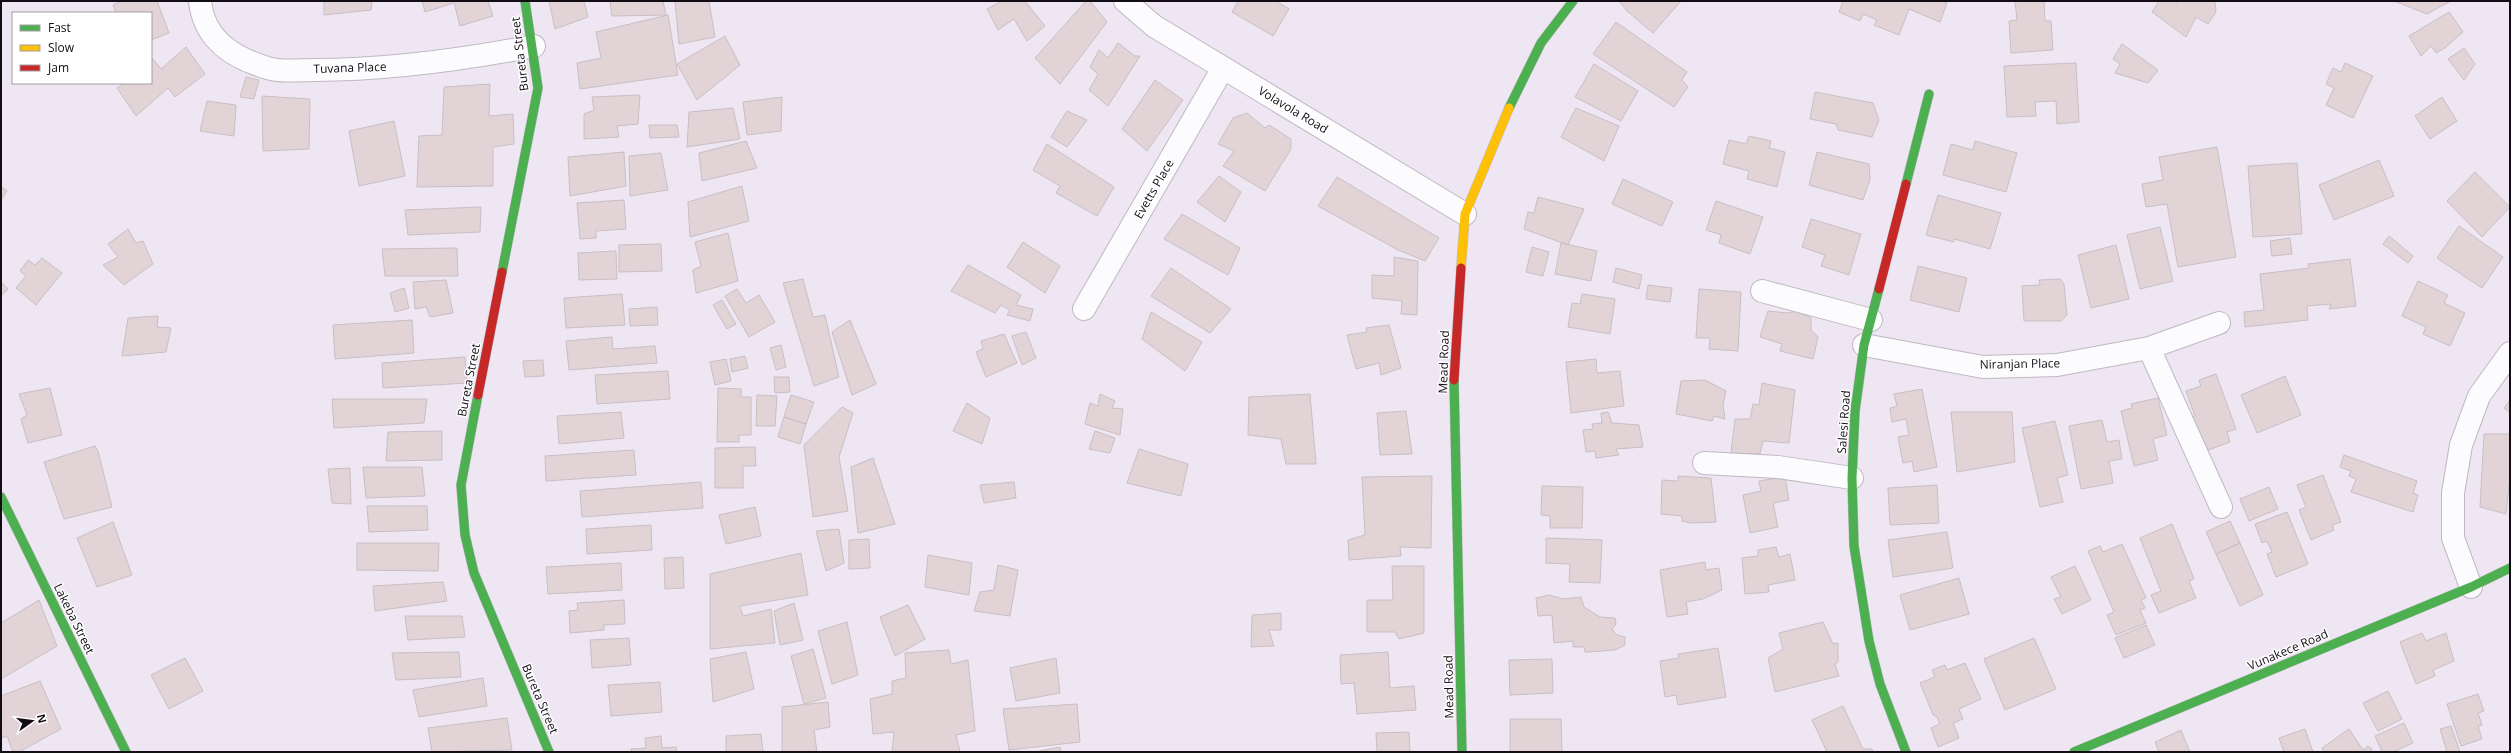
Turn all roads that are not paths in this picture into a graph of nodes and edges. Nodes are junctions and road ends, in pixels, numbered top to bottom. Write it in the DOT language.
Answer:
graph roads {
  1 [pos="200,1"];
  2 [pos="525,1"];
  3 [pos="1125,1"];
  4 [pos="1573,1"];
  5 [pos="534,46"];
  6 [pos="1223,68"];
  7 [pos="1930,94"];
  8 [pos="1465,214"];
  9 [pos="1762,291"];
  10 [pos="1084,309"];
  11 [pos="1871,320"];
  12 [pos="2219,323"];
  13 [pos="1864,346"];
  14 [pos="2149,348"];
  15 [pos="2510,352"];
  16 [pos="1704,463"];
  17 [pos="1852,478"];
  18 [pos="1,497"];
  19 [pos="2221,507"];
  20 [pos="2510,568"];
  21 [pos="2471,587"];
  22 [pos="126,752"];
  23 [pos="549,752"];
  24 [pos="1462,752"];
  25 [pos="1906,752"];
  26 [pos="2074,752"];
  1 -- 5 [label="street, Tuvana Place"];
  2 -- 5 [label="main road, Bureta Street"];
  3 -- 6 [label="street, Volavola Road"];
  4 -- 8 [label="main road, Mead Road"];
  5 -- 23 [label="main road, Bureta Street"];
  6 -- 8 [label="street, Volavola Road"];
  6 -- 10 [label="street, Evetts Place"];
  7 -- 11 [label="main road, Salesi Road"];
  8 -- 24 [label="main road, Mead Road"];
  9 -- 11 [label="street"];
  11 -- 13 [label="main road, Salesi Road"];
  12 -- 14 [label="street, Niranjan Place"];
  13 -- 14 [label="street, Niranjan Place"];
  13 -- 17 [label="main road, Salesi Road"];
  14 -- 19 [label="street"];
  15 -- 21 [label="street"];
  16 -- 17 [label="street"];
  17 -- 25 [label="main road, Salesi Road"];
  18 -- 22 [label="main road, Lakeba Street"];
  20 -- 21 [label="main road, Vunakece Road"];
  21 -- 26 [label="main road, Vunakece Road"];
}
